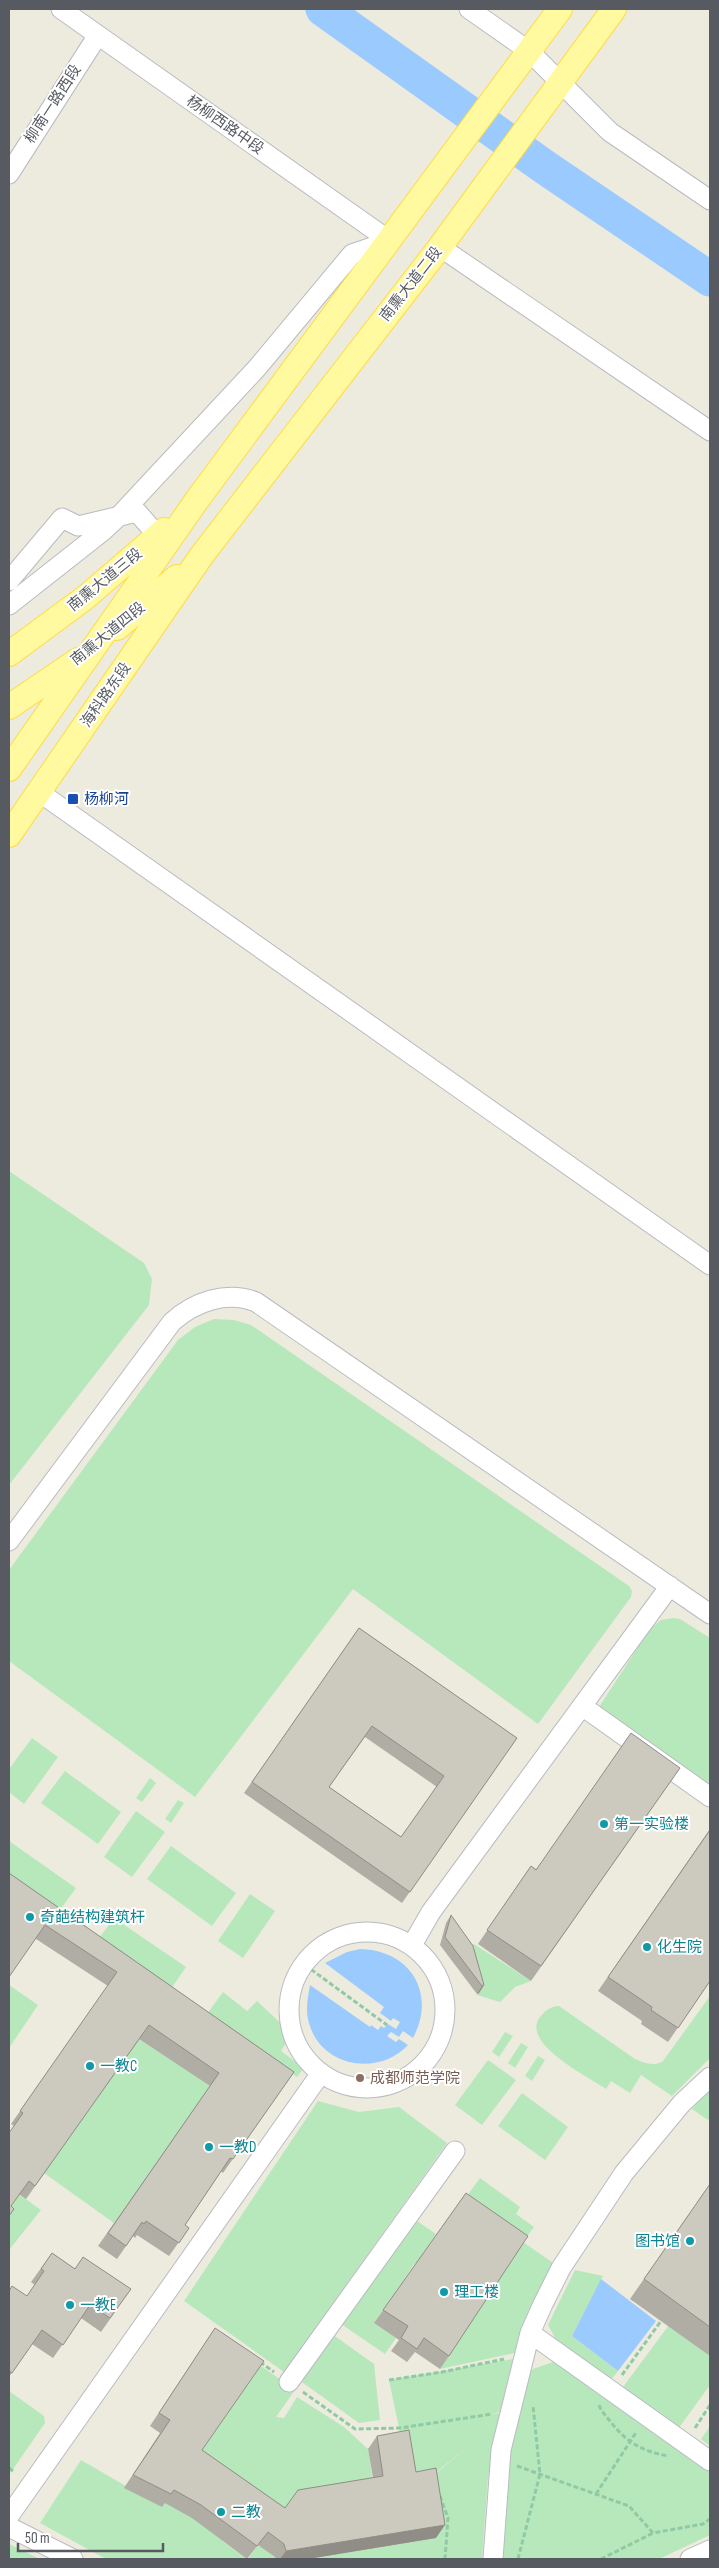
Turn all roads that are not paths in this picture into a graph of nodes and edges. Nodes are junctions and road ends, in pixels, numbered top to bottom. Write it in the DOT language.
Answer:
graph roads {
  1 [pos="61,9"];
  2 [pos="469,9"];
  3 [pos="560,9"];
  4 [pos="614,9"];
  5 [pos="98,35"];
  6 [pos="529,51"];
  7 [pos="560,82"];
  8 [pos="9,174"];
  9 [pos="710,200"];
  10 [pos="390,241"];
  11 [pos="440,246"];
  12 [pos="710,431"];
  13 [pos="197,500"];
  14 [pos="120,516"];
  15 [pos="158,536"];
  16 [pos="202,555"];
  17 [pos="9,581"];
  18 [pos="9,604"];
  19 [pos="89,653"];
  20 [pos="9,654"];
  21 [pos="9,707"];
  22 [pos="9,769"];
  23 [pos="39,792"];
  24 [pos="9,835"];
  25 [pos="710,1266"];
  26 [pos="9,1541"];
  27 [pos="670,1586"];
  28 [pos="710,1614"];
  29 [pos="582,1706"];
  30 [pos="710,1797"];
  31 [pos="412,1945"];
  32 [pos="321,2073"];
  33 [pos="710,2077"];
  34 [pos="454,2151"];
  35 [pos="530,2333"];
  36 [pos="289,2382"];
  37 [pos="710,2461"];
  38 [pos="9,2516"];
  39 [pos="9,2527"];
  40 [pos="710,2550"];
  41 [pos="74,2559"];
  42 [pos="493,2559"];
  43 [pos="690,2559"];
  1 -- 5 [label="street, 杨柳西路中段"];
  2 -- 6 [label="street"];
  3 -- 6 [label="main road"];
  4 -- 7 [label="main road, 南熏大道二段"];
  5 -- 8 [label="street, 柳南一路西段"];
  5 -- 10 [label="street, 杨柳西路中段"];
  6 -- 7 [label="street"];
  6 -- 10 [label="main road"];
  7 -- 9 [label="street"];
  7 -- 11 [label="main road, 南熏大道二段"];
  10 -- 13 [label="main road"];
  10 -- 14 [label="street"];
  11 -- 12 [label="street"];
  11 -- 16 [label="main road, 南熏大道二段"];
  13 -- 15 [label="main road, 南熏大道三段"];
  13 -- 19 [label="main road"];
  14 -- 15 [label="street"];
  14 -- 17 [label="street"];
  14 -- 18 [label="street"];
  15 -- 20 [label="main road, 南熏大道三段"];
  16 -- 19 [label="main road, 南熏大道四段"];
  16 -- 23 [label="main road, 海科路东段"];
  19 -- 21 [label="main road, 南熏大道四段"];
  19 -- 22 [label="main road"];
  23 -- 24 [label="main road, 海科路东段"];
  23 -- 25 [label="street"];
  26 -- 27 [label="street"];
  27 -- 28 [label="street"];
  27 -- 29 [label="street"];
  29 -- 30 [label="street"];
  29 -- 31 [label="street"];
  31 -- 32 [label="street"];
  31 -- 32 [label="street"];
  32 -- 38 [label="street"];
  33 -- 35 [label="street"];
  34 -- 36 [label="street"];
  35 -- 37 [label="street"];
  35 -- 42 [label="street"];
  39 -- 41 [label="street"];
  40 -- 43 [label="street"];
}
